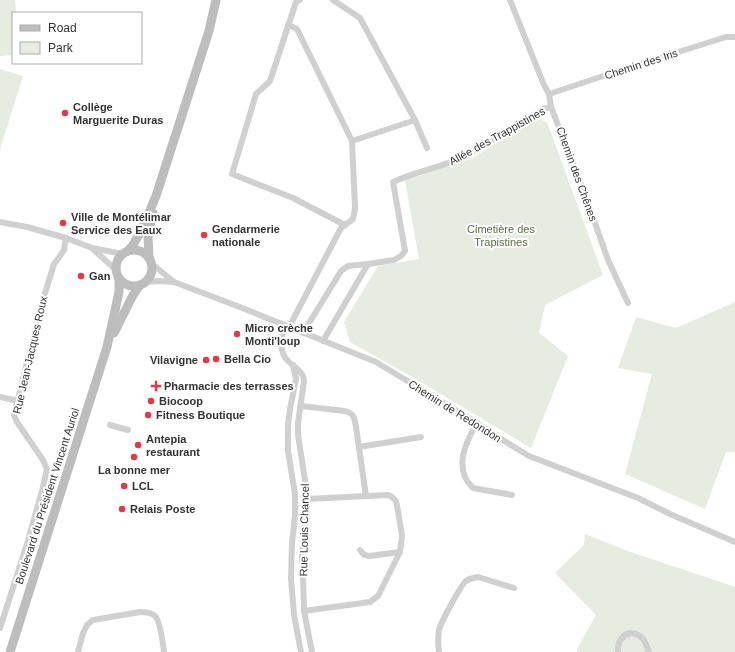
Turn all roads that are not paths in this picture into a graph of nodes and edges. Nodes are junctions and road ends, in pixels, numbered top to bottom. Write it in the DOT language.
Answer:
graph roads {
  1 [pos="216,0"];
  2 [pos="300,0"];
  3 [pos="333,0"];
  4 [pos="510,0"];
  5 [pos="288,25"];
  6 [pos="735,37"];
  7 [pos="549,94"];
  8 [pos="551,107"];
  9 [pos="414,120"];
  10 [pos="352,141"];
  11 [pos="427,148"];
  12 [pos="156,196"];
  13 [pos="0,222"];
  14 [pos="345,225"];
  15 [pos="66,238"];
  16 [pos="92,248"];
  17 [pos="125,252"];
  18 [pos="150,260"];
  19 [pos="368,264"];
  20 [pos="117,274"];
  21 [pos="174,282"];
  22 [pos="143,283"];
  23 [pos="628,303"];
  24 [pos="287,326"];
  25 [pos="303,333"];
  26 [pos="323,340"];
  27 [pos="107,347"];
  28 [pos="293,365"];
  29 [pos="0,397"];
  30 [pos="18,402"];
  31 [pos="301,406"];
  32 [pos="477,423"];
  33 [pos="110,425"];
  34 [pos="128,430"];
  35 [pos="421,437"];
  36 [pos="359,447"];
  37 [pos="512,495"];
  38 [pos="366,496"];
  39 [pos="307,499"];
  40 [pos="735,542"];
  41 [pos="360,550"];
  42 [pos="400,552"];
  43 [pos="514,588"];
  44 [pos="304,611"];
  45 [pos="0,628"];
  46 [pos="10,652"];
  47 [pos="78,652"];
  48 [pos="164,652"];
  49 [pos="301,652"];
  50 [pos="312,652"];
  51 [pos="439,652"];
  52 [pos="618,652"];
  53 [pos="649,652"];
  1 -- 12 [label="main road"];
  2 -- 5 [label="street"];
  3 -- 9 [label="street"];
  4 -- 7 [label="street, Chemin des Chênes"];
  5 -- 10 [label="street"];
  5 -- 14 [label="street"];
  6 -- 7 [label="street, Chemin des Iris"];
  7 -- 8 [label="street, Chemin des Chênes"];
  8 -- 19 [label="street, Allée des Trappistines"];
  8 -- 23 [label="street, Chemin des Chênes"];
  9 -- 10 [label="street"];
  9 -- 11 [label="street"];
  10 -- 14 [label="street, Rue Louis Chancel"];
  12 -- 17 [label="main road"];
  12 -- 18 [label="main road"];
  13 -- 15 [label="street"];
  14 -- 24 [label="street, Rue Louis Chancel"];
  15 -- 16 [label="street"];
  15 -- 30 [label="street, Rue Jean-Jacques Roux"];
  16 -- 17 [label="street"];
  16 -- 20 [label="street"];
  17 -- 18 [label="main road"];
  17 -- 20 [label="main road"];
  18 -- 21 [label="street, Chemin de Redondon"];
  18 -- 22 [label="main road"];
  19 -- 25 [label="street, Allée des Trappistines"];
  19 -- 26 [label="street"];
  20 -- 22 [label="main road"];
  20 -- 27 [label="main road, Boulevard du Président Vincent Auriol"];
  21 -- 22 [label="street, Chemin de Redondon"];
  21 -- 24 [label="street, Chemin de Redondon"];
  22 -- 27 [label="main road, Boulevard du Président Vincent Auriol"];
  24 -- 25 [label="street, Chemin de Redondon"];
  24 -- 28 [label="street, Rue Louis Chancel"];
  25 -- 26 [label="street, Chemin de Redondon"];
  26 -- 32 [label="street, Chemin de Redondon"];
  27 -- 46 [label="main road, Boulevard du Président Vincent Auriol"];
  28 -- 31 [label="street, Rue Louis Chancel"];
  28 -- 49 [label="street, Rue Louis Chancel"];
  29 -- 30 [label="street"];
  30 -- 45 [label="street, Rue Jean-Jacques Roux"];
  31 -- 36 [label="street"];
  31 -- 39 [label="street, Rue Louis Chancel"];
  32 -- 37 [label="street"];
  32 -- 40 [label="street, Chemin de Redondon"];
  33 -- 34 [label="street"];
  35 -- 36 [label="street"];
  36 -- 38 [label="street"];
  38 -- 39 [label="street"];
  38 -- 42 [label="street"];
  39 -- 44 [label="street, Rue Louis Chancel"];
  41 -- 42 [label="street"];
  42 -- 44 [label="street"];
  43 -- 51 [label="street"];
  44 -- 50 [label="street, Rue Louis Chancel"];
  47 -- 48 [label="street"];
  52 -- 53 [label="street"];
}
